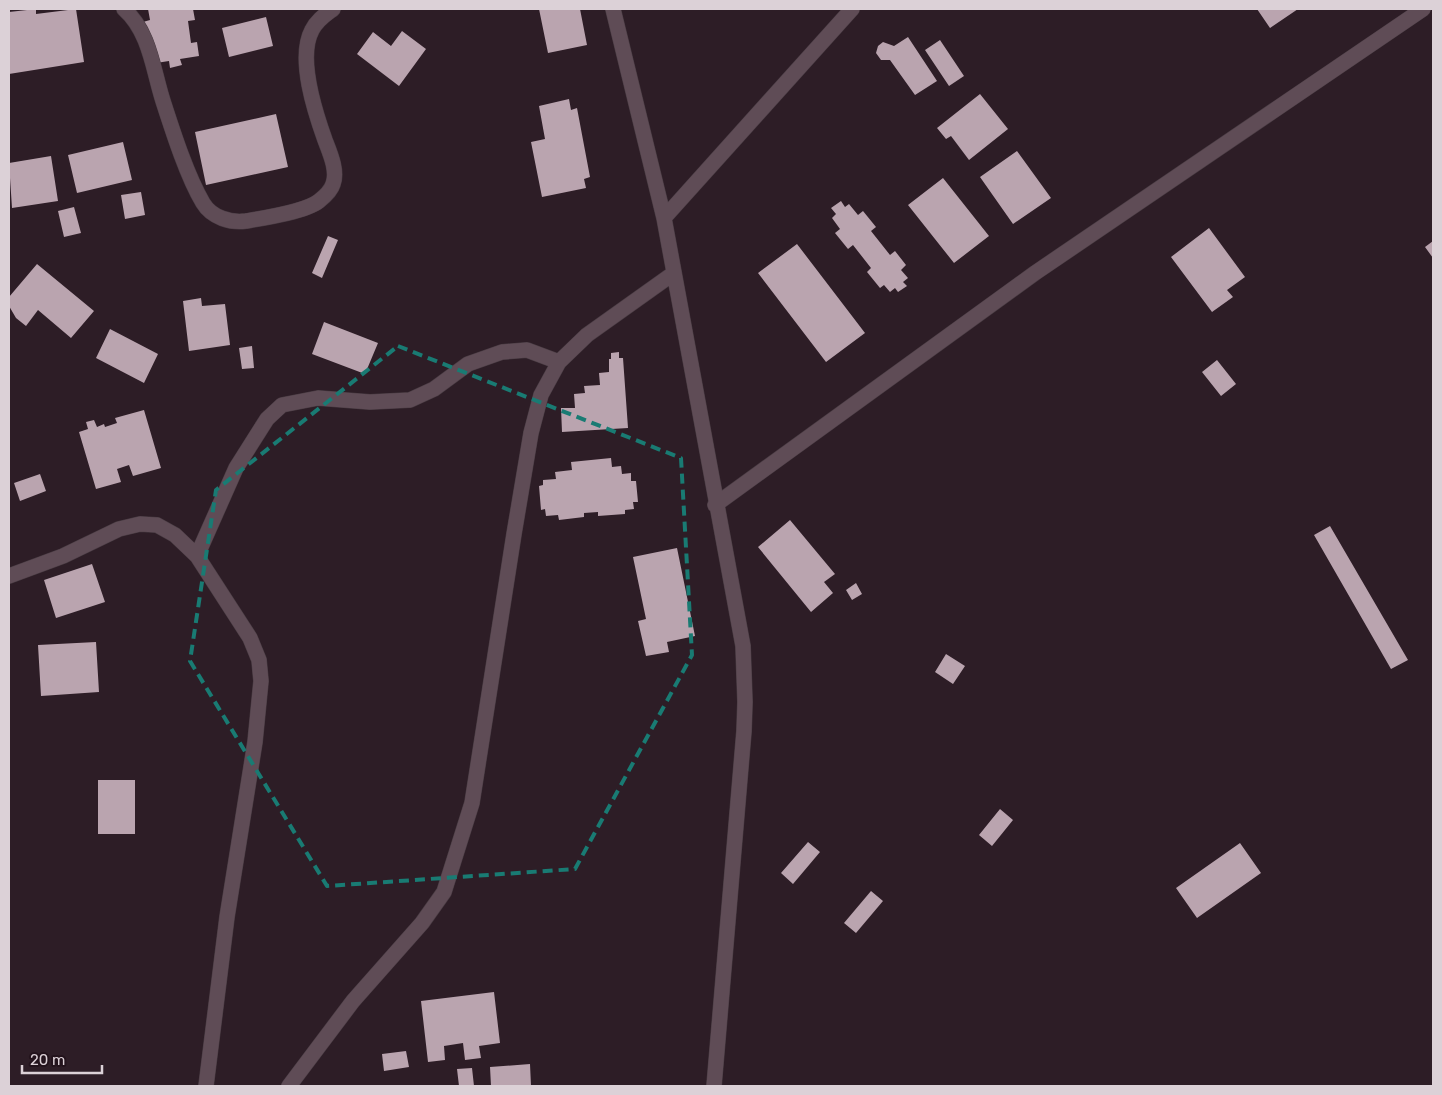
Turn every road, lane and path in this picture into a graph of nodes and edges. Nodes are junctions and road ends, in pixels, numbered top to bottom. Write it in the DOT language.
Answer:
graph roads {
  1 [pos="124,9"];
  2 [pos="333,9"];
  3 [pos="613,9"];
  4 [pos="852,9"];
  5 [pos="1423,9"];
  6 [pos="664,218"];
  7 [pos="674,273"];
  8 [pos="559,362"];
  9 [pos="715,505"];
  10 [pos="197,556"];
  11 [pos="9,576"];
  12 [pos="206,1086"];
  13 [pos="289,1086"];
  14 [pos="714,1086"];
  1 -- 2 [label="street"];
  3 -- 6 [label="street"];
  4 -- 6 [label="street"];
  5 -- 9 [label="street"];
  6 -- 7 [label="street"];
  7 -- 8 [label="street"];
  7 -- 9 [label="street"];
  8 -- 10 [label="street"];
  8 -- 13 [label="street"];
  9 -- 14 [label="street"];
  10 -- 11 [label="street"];
  10 -- 12 [label="street"];
}
